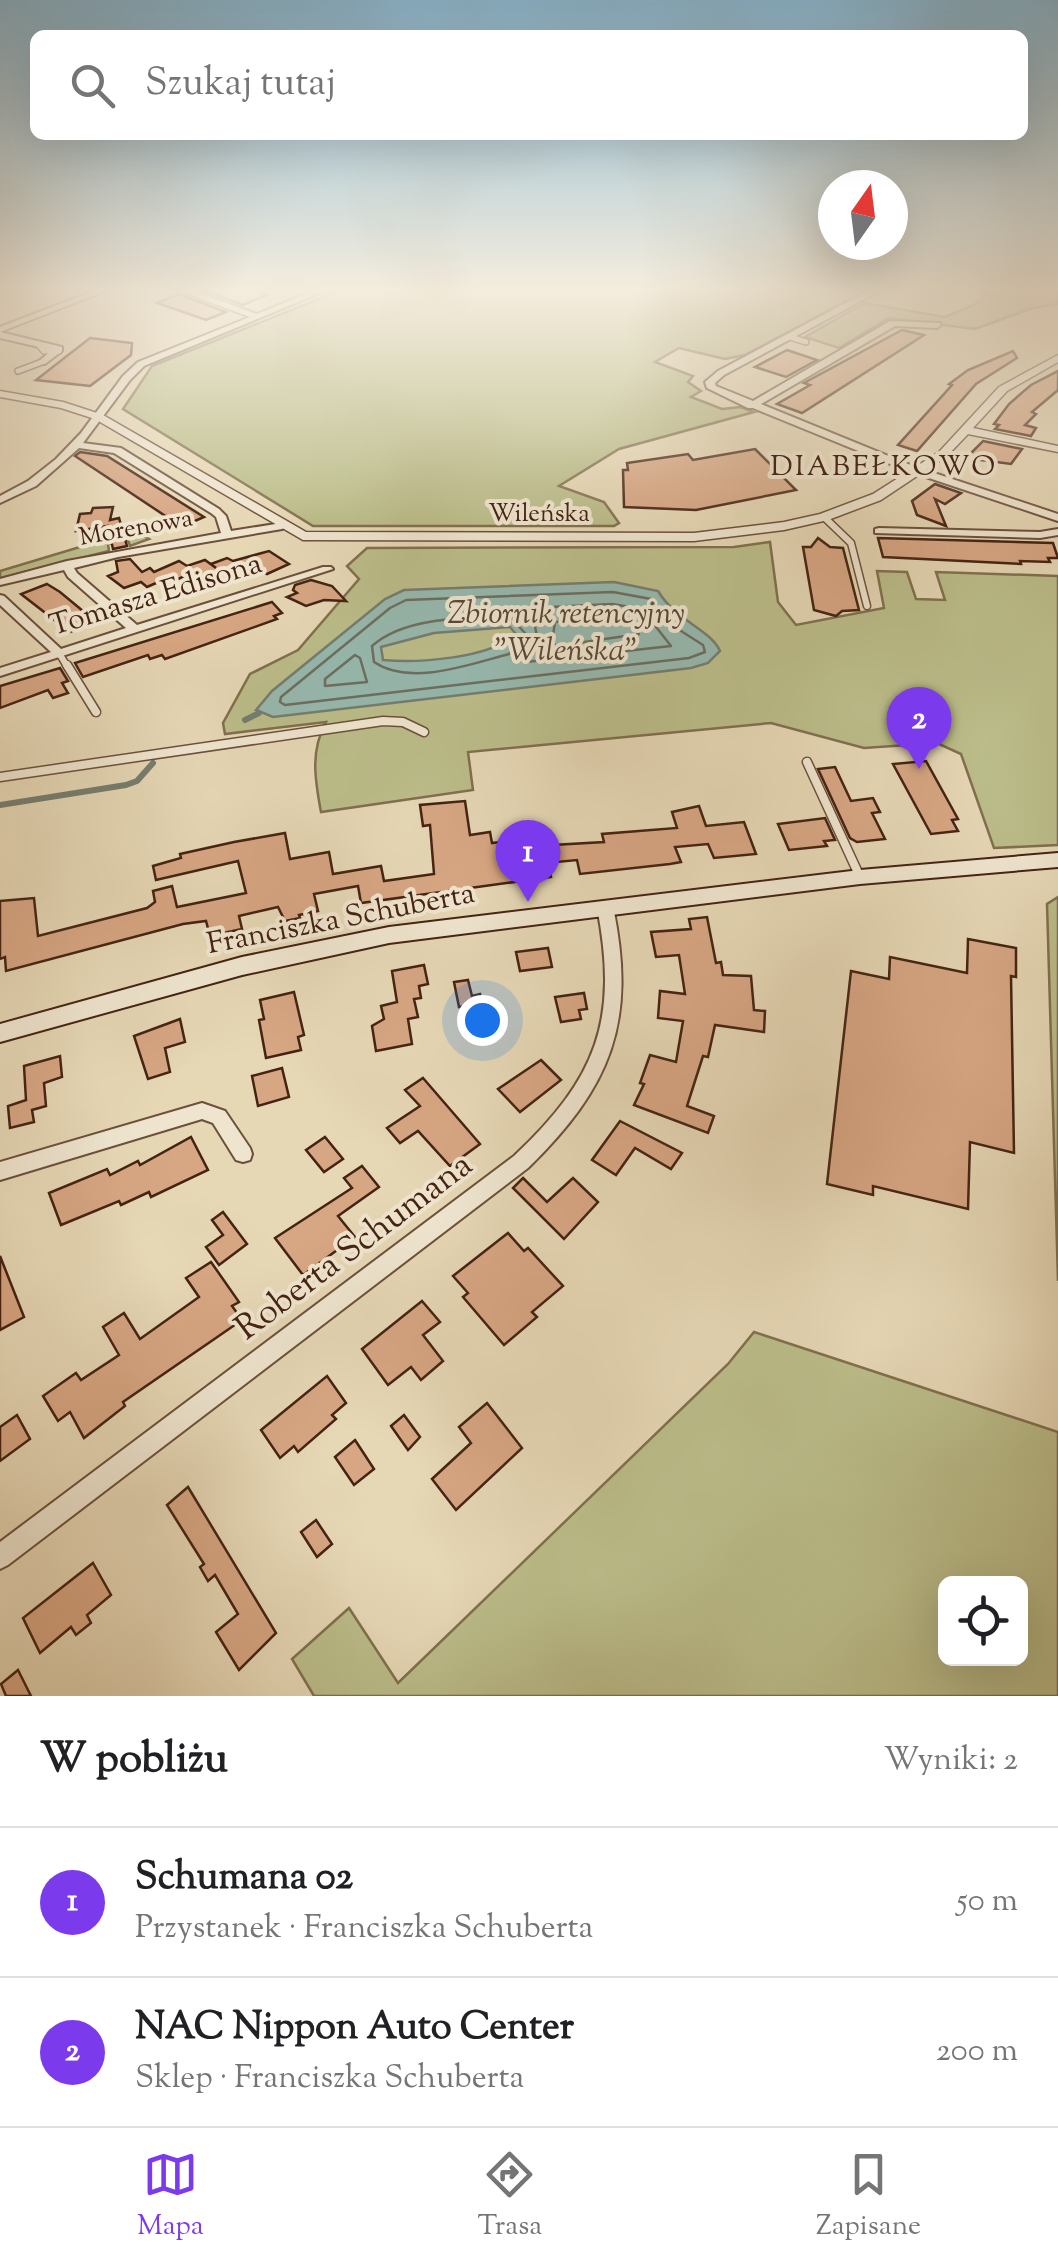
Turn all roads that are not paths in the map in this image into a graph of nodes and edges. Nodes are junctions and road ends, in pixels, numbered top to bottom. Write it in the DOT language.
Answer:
graph roads {
  1 [pos="30,367"];
  2 [pos="138,367"];
  3 [pos="733,367"];
  4 [pos="817,367"];
  5 [pos="1042,367"];
  6 [pos="18,372"];
  7 [pos="0,394"];
  8 [pos="751,406"];
  9 [pos="99,417"];
  10 [pos="966,430"];
  11 [pos="77,445"];
  12 [pos="1058,449"];
  13 [pos="921,470"];
  14 [pos="0,500"];
  15 [pos="824,517"];
  16 [pos="1058,518"];
  17 [pos="282,526"];
  18 [pos="879,531"];
  19 [pos="1058,532"];
  20 [pos="226,535"];
  21 [pos="67,564"];
  22 [pos="327,568"];
  23 [pos="0,582"];
  24 [pos="0,599"];
  25 [pos="867,606"];
  26 [pos="134,629"];
  27 [pos="58,652"];
  28 [pos="0,672"];
  29 [pos="96,712"];
  30 [pos="424,732"];
  31 [pos="807,762"];
  32 [pos="0,777"];
  33 [pos="1058,860"];
  34 [pos="860,877"];
  35 [pos="605,907"];
  36 [pos="0,1033"];
  37 [pos="243,1154"];
  38 [pos="0,1172"];
  39 [pos="0,1558"];
  1 -- 6 [label="lane"];
  2 -- 9 [label="street"];
  3 -- 8 [label="street"];
  4 -- 8 [label="street"];
  5 -- 10 [label="street, Wileńska"];
  7 -- 9 [label="street, Wileńska"];
  8 -- 13 [label="street"];
  9 -- 11 [label="street"];
  9 -- 17 [label="street, Wileńska"];
  10 -- 12 [label="street"];
  10 -- 13 [label="street, Wileńska"];
  11 -- 14 [label="street"];
  11 -- 20 [label="street"];
  13 -- 15 [label="street, Wileńska"];
  13 -- 16 [label="street"];
  15 -- 17 [label="street, Wileńska"];
  15 -- 25 [label="lane"];
  17 -- 20 [label="street, Morenowa"];
  18 -- 19 [label="street"];
  20 -- 21 [label="street, Morenowa"];
  21 -- 23 [label="street, Morenowa"];
  21 -- 26 [label="street"];
  22 -- 26 [label="street, Tomasza Edisona"];
  24 -- 27 [label="street"];
  26 -- 27 [label="street, Tomasza Edisona"];
  27 -- 28 [label="street, Tomasza Edisona"];
  27 -- 29 [label="lane"];
  30 -- 32 [label="lane"];
  31 -- 34 [label="lane"];
  33 -- 34 [label="main road, Franciszka Schuberta"];
  34 -- 35 [label="main road, Franciszka Schuberta"];
  35 -- 36 [label="main road, Franciszka Schuberta"];
  35 -- 39 [label="street, Roberta Schumana"];
  37 -- 38 [label="street"];
}
